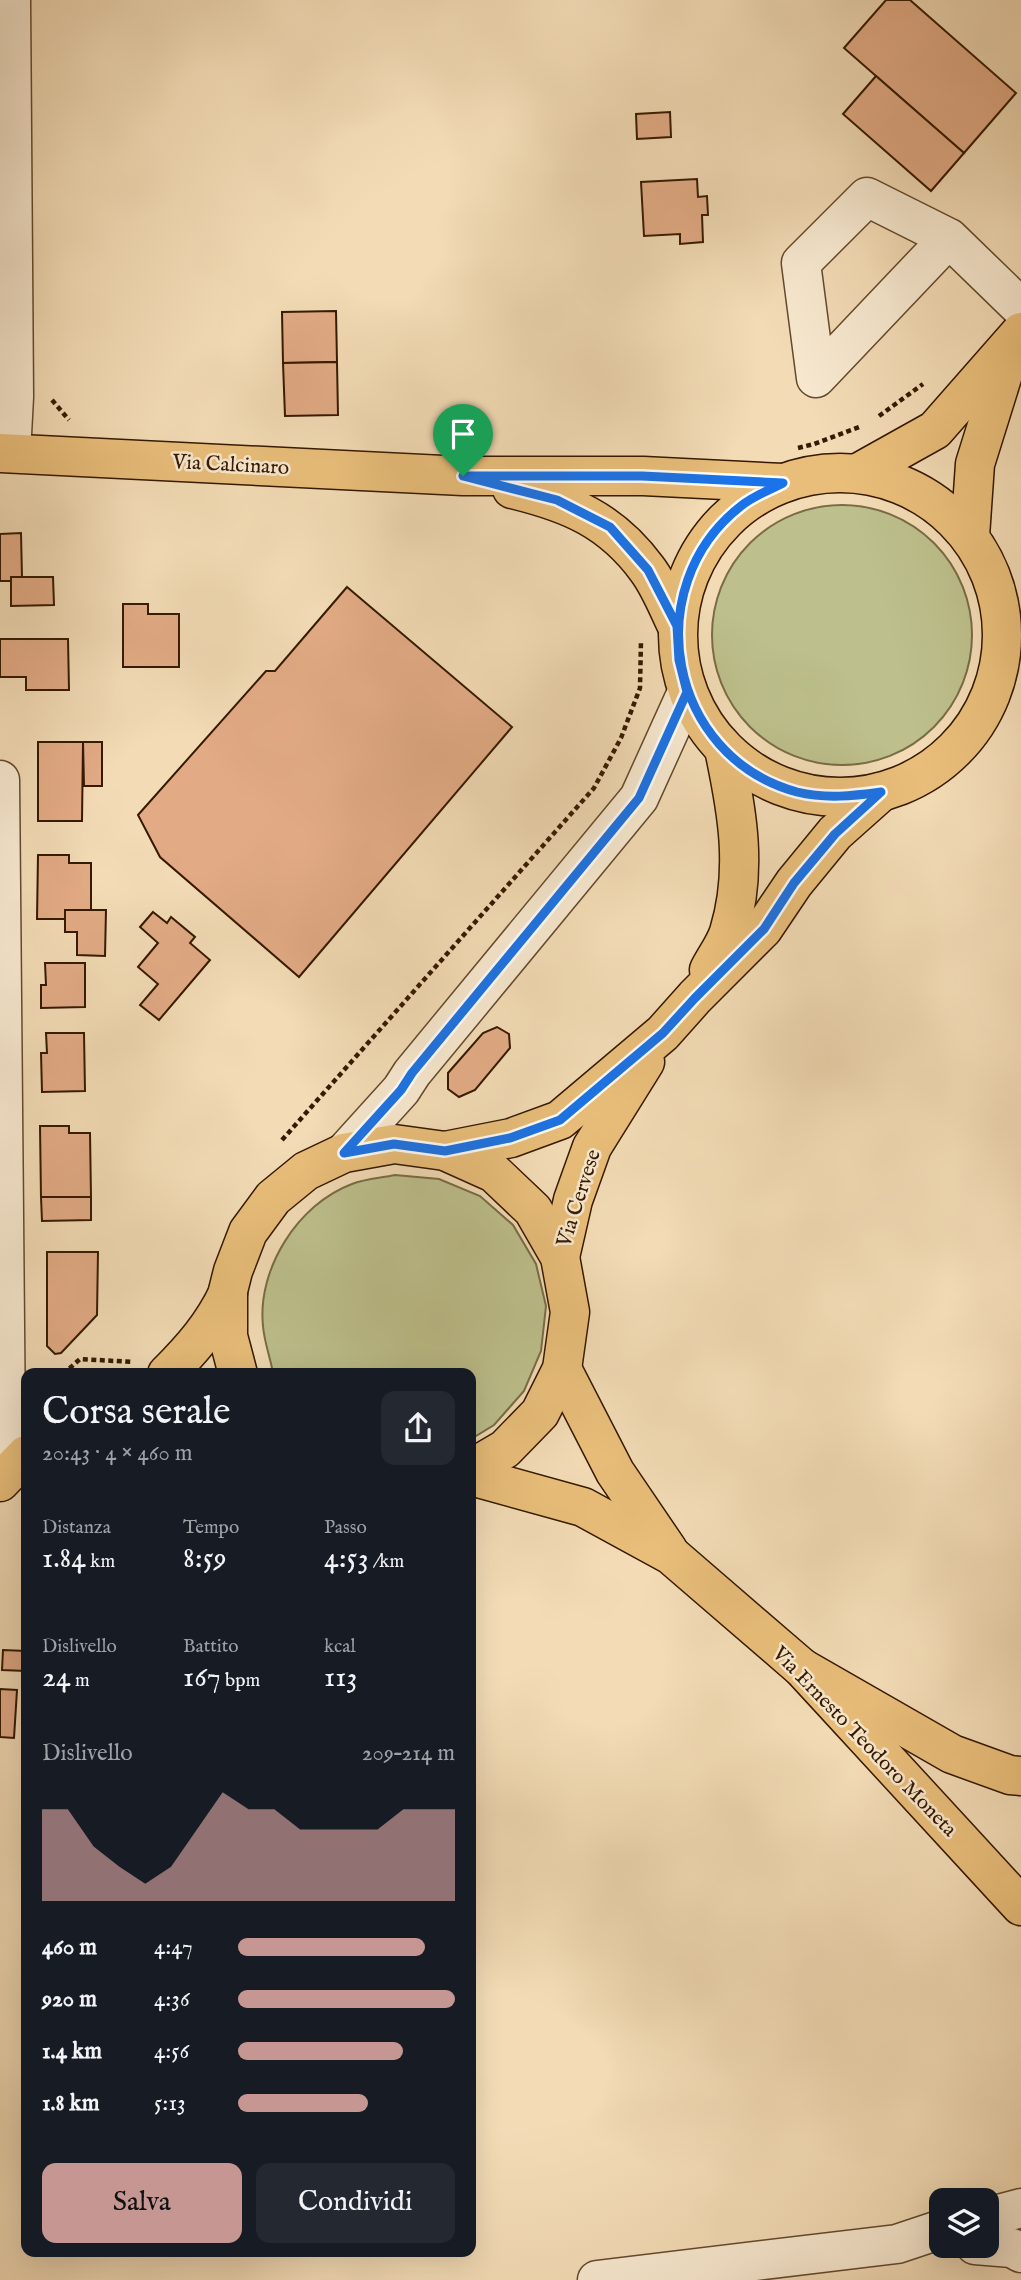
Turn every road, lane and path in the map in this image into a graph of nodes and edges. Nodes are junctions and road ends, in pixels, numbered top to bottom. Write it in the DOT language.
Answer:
graph roads {
  1 [pos="11,0"];
  2 [pos="949,238"];
  3 [pos="1019,327"];
  4 [pos="930,379"];
  5 [pos="6,453"];
  6 [pos="786,466"];
  7 [pos="858,473"];
  8 [pos="463,476"];
  9 [pos="970,536"];
  10 [pos="659,630"];
  11 [pos="687,692"];
  12 [pos="724,749"];
  13 [pos="0,780"];
  14 [pos="881,792"];
  15 [pos="695,998"];
  16 [pos="663,1033"];
  17 [pos="279,1144"];
  18 [pos="445,1151"];
  19 [pos="344,1153"];
  20 [pos="560,1256"];
  21 [pos="228,1291"];
  22 [pos="155,1365"];
  23 [pos="70,1368"];
  24 [pos="236,1368"];
  25 [pos="562,1369"];
  26 [pos="15,1386"];
  27 [pos="21,1460"];
  28 [pos="0,1461"];
  29 [pos="476,1466"];
  30 [pos="476,1477"];
  31 [pos="0,1482"];
  32 [pos="21,1496"];
  33 [pos="0,1508"];
  34 [pos="671,1555"];
  35 [pos="802,1668"];
  36 [pos="1021,1776"];
  37 [pos="1021,1906"];
  38 [pos="1021,2208"];
  39 [pos="999,2214"];
  40 [pos="929,2233"];
  41 [pos="897,2244"];
  42 [pos="929,2245"];
  43 [pos="999,2247"];
  44 [pos="1021,2253"];
  45 [pos="597,2280"];
  1 -- 5 [label="street"];
  2 -- 2 [label="street"];
  2 -- 3 [label="street"];
  3 -- 7 [label="main road"];
  3 -- 9 [label="main road"];
  4 -- 6 [label="path"];
  5 -- 8 [label="main road, Via Calcinaro"];
  6 -- 7 [label="main road"];
  6 -- 8 [label="main road, Via Calcinaro"];
  6 -- 10 [label="main road"];
  7 -- 9 [label="main road"];
  8 -- 10 [label="main road, Via Calcinaro"];
  9 -- 14 [label="main road"];
  10 -- 11 [label="main road"];
  10 -- 17 [label="path"];
  11 -- 12 [label="main road"];
  11 -- 19 [label="street"];
  12 -- 14 [label="main road"];
  12 -- 15 [label="main road, Via Cervese"];
  13 -- 26 [label="street"];
  14 -- 15 [label="main road, Via Cervese"];
  15 -- 16 [label="main road, Via Cervese"];
  16 -- 18 [label="main road, Via Cervese"];
  16 -- 20 [label="main road, Via Cervese"];
  18 -- 19 [label="main road"];
  18 -- 20 [label="main road"];
  19 -- 21 [label="main road"];
  20 -- 25 [label="main road"];
  21 -- 22 [label="main road"];
  21 -- 24 [label="main road"];
  22 -- 23 [label="path"];
  25 -- 29 [label="main road"];
  25 -- 34 [label="main road, Via Ernesto Teodoro Moneta"];
  26 -- 28 [label="street"];
  27 -- 31 [label="main road"];
  30 -- 34 [label="main road, Via Ernesto Teodoro Moneta"];
  32 -- 33 [label="main road"];
  34 -- 35 [label="main road, Via Ernesto Teodoro Moneta"];
  35 -- 36 [label="main road"];
  35 -- 37 [label="main road, Via Ernesto Teodoro Moneta"];
  38 -- 39 [label="street"];
  40 -- 41 [label="street"];
  41 -- 42 [label="street"];
  41 -- 45 [label="street"];
  43 -- 44 [label="street"];
}
